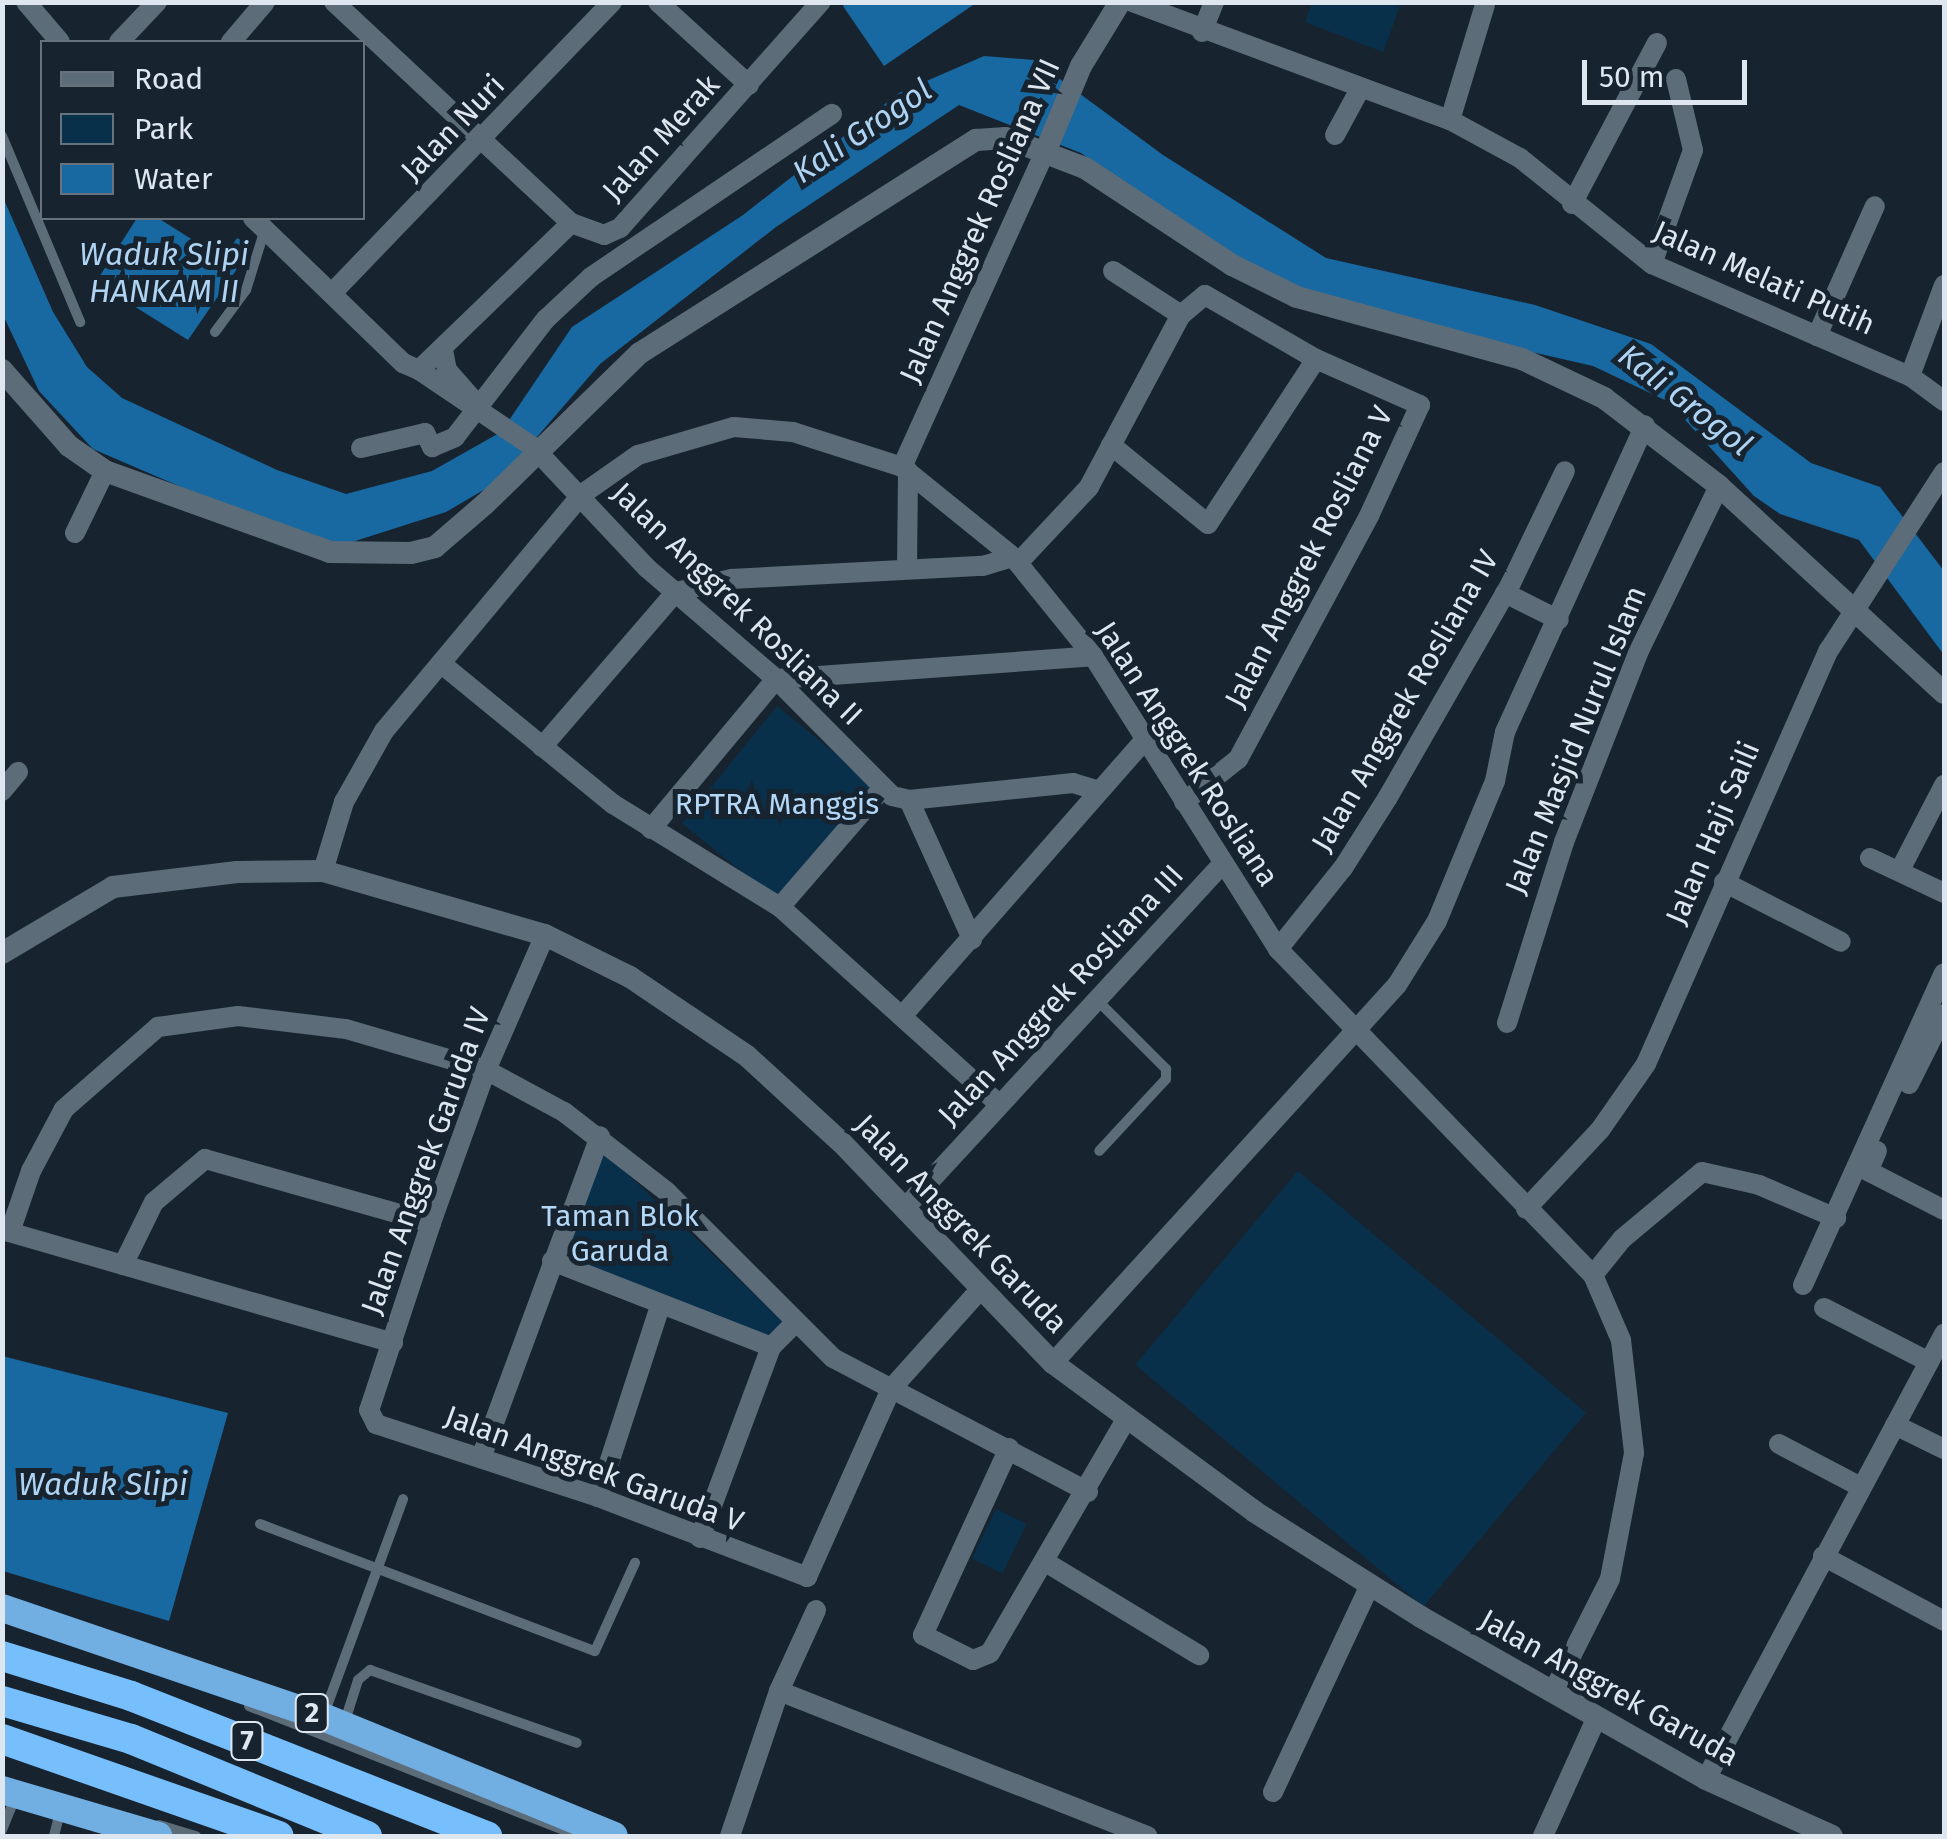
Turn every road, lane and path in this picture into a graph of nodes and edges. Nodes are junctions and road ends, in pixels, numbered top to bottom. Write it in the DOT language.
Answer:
graph roads {
  1 [pos="26,2"];
  2 [pos="157,2"];
  3 [pos="265,2"];
  4 [pos="612,2"];
  5 [pos="658,2"];
  6 [pos="821,2"];
  7 [pos="1120,2"];
  8 [pos="1132,2"];
  9 [pos="1214,2"];
  10 [pos="337,3"];
  11 [pos="1485,5"];
  12 [pos="1202,32"];
  13 [pos="58,40"];
  14 [pos="121,40"];
  15 [pos="233,40"];
  16 [pos="1657,43"];
  17 [pos="1676,79"];
  18 [pos="749,85"];
  19 [pos="1360,89"];
  20 [pos="832,114"];
  21 [pos="1450,120"];
  22 [pos="1335,135"];
  23 [pos="2,136"];
  24 [pos="482,144"];
  25 [pos="1048,146"];
  26 [pos="1572,204"];
  27 [pos="1875,206"];
  28 [pos="571,222"];
  29 [pos="259,223"];
  30 [pos="1652,264"];
  31 [pos="1113,271"];
  32 [pos="1944,285"];
  33 [pos="334,291"];
  34 [pos="1181,315"];
  35 [pos="80,322"];
  36 [pos="215,332"];
  37 [pos="1818,336"];
  38 [pos="443,350"];
  39 [pos="1316,359"];
  40 [pos="2,370"];
  41 [pos="418,370"];
  42 [pos="1910,376"];
  43 [pos="1944,401"];
  44 [pos="483,410"];
  45 [pos="1645,425"];
  46 [pos="1111,445"];
  47 [pos="361,448"];
  48 [pos="534,449"];
  49 [pos="905,469"];
  50 [pos="106,471"];
  51 [pos="1564,472"];
  52 [pos="1944,472"];
  53 [pos="1719,486"];
  54 [pos="581,495"];
  55 [pos="76,534"];
  56 [pos="1015,560"];
  57 [pos="906,569"];
  58 [pos="676,592"];
  59 [pos="1505,592"];
  60 [pos="1855,607"];
  61 [pos="1558,620"];
  62 [pos="1093,656"];
  63 [pos="443,665"];
  64 [pos="776,679"];
  65 [pos="1944,693"];
  66 [pos="1144,741"];
  67 [pos="542,747"];
  68 [pos="18,772"];
  69 [pos="1944,784"];
  70 [pos="882,789"];
  71 [pos="2,790"];
  72 [pos="1100,791"];
  73 [pos="909,800"];
  74 [pos="1184,802"];
  75 [pos="650,829"];
  76 [pos="1870,858"];
  77 [pos="1221,865"];
  78 [pos="1900,870"];
  79 [pos="323,871"];
  80 [pos="1724,882"];
  81 [pos="1944,893"];
  82 [pos="780,907"];
  83 [pos="546,936"];
  84 [pos="972,939"];
  85 [pos="1840,942"];
  86 [pos="1278,949"];
  87 [pos="2,952"];
  88 [pos="1944,973"];
  89 [pos="1096,1000"];
  90 [pos="1944,1014"];
  91 [pos="903,1015"];
  92 [pos="1507,1024"];
  93 [pos="1354,1033"];
  94 [pos="486,1070"];
  95 [pos="999,1104"];
  96 [pos="600,1136"];
  97 [pos="1098,1151"];
  98 [pos="904,1208"];
  99 [pos="1526,1209"];
  100 [pos="1944,1210"];
  101 [pos="1836,1218"];
  102 [pos="431,1222"];
  103 [pos="6,1231"];
  104 [pos="552,1262"];
  105 [pos="124,1265"];
  106 [pos="1594,1275"];
  107 [pos="1803,1285"];
  108 [pos="980,1291"];
  109 [pos="660,1306"];
  110 [pos="1824,1308"];
  111 [pos="794,1324"];
  112 [pos="1944,1334"];
  113 [pos="392,1343"];
  114 [pos="771,1347"];
  115 [pos="1053,1362"];
  116 [pos="1930,1362"];
  117 [pos="891,1389"];
  118 [pos="369,1410"];
  119 [pos="1127,1418"];
  120 [pos="1894,1426"];
  121 [pos="1779,1444"];
  122 [pos="1009,1448"];
  123 [pos="1944,1449"];
  124 [pos="481,1458"];
  125 [pos="1861,1487"];
  126 [pos="1088,1492"];
  127 [pos="598,1496"];
  128 [pos="403,1499"];
  129 [pos="260,1524"];
  130 [pos="700,1538"];
  131 [pos="1823,1556"];
  132 [pos="635,1563"];
  133 [pos="1047,1563"];
  134 [pos="376,1572"];
  135 [pos="1370,1585"];
  136 [pos="2,1608"];
  137 [pos="816,1610"];
  138 [pos="2,1621"];
  139 [pos="1944,1622"];
  140 [pos="2,1656"];
  141 [pos="1199,1656"];
  142 [pos="779,1691"];
  143 [pos="1553,1692"];
  144 [pos="2,1701"];
  145 [pos="1597,1717"];
  146 [pos="333,1721"];
  147 [pos="2,1738"];
  148 [pos="577,1744"];
  149 [pos="1706,1779"];
  150 [pos="7,1787"];
  151 [pos="1272,1792"];
  152 [pos="61,1807"];
  153 [pos="2,1830"];
  154 [pos="54,1836"];
  155 [pos="158,1836"];
  156 [pos="196,1836"];
  157 [pos="279,1836"];
  158 [pos="367,1836"];
  159 [pos="487,1836"];
  160 [pos="579,1836"];
  161 [pos="614,1836"];
  162 [pos="730,1836"];
  163 [pos="1148,1836"];
  164 [pos="1543,1836"];
  165 [pos="1832,1836"];
  1 -- 13 [label="street"];
  2 -- 14 [label="street"];
  3 -- 15 [label="street"];
  4 -- 24 [label="street, Jalan Nuri"];
  5 -- 18 [label="street"];
  6 -- 18 [label="street, Jalan Merak"];
  7 -- 25 [label="street, Jalan Anggrek Rosliana VII"];
  8 -- 12 [label="street, Jalan Melati Putih"];
  9 -- 12 [label="street"];
  10 -- 24 [label="street"];
  11 -- 21 [label="street"];
  12 -- 19 [label="street, Jalan Melati Putih"];
  16 -- 26 [label="street"];
  17 -- 30 [label="street"];
  18 -- 28 [label="street, Jalan Merak"];
  19 -- 21 [label="street, Jalan Melati Putih"];
  19 -- 22 [label="street"];
  20 -- 44 [label="street"];
  21 -- 26 [label="street, Jalan Melati Putih"];
  23 -- 35 [label="lane"];
  24 -- 28 [label="street"];
  24 -- 33 [label="street, Jalan Nuri"];
  25 -- 45 [label="street"];
  25 -- 48 [label="street"];
  25 -- 49 [label="street, Jalan Anggrek Rosliana VII"];
  26 -- 30 [label="street, Jalan Melati Putih"];
  27 -- 37 [label="street"];
  28 -- 38 [label="street, Jalan Merak"];
  29 -- 33 [label="street, Jalan Anggrek Rosliana II"];
  29 -- 36 [label="lane"];
  30 -- 37 [label="street, Jalan Melati Putih"];
  31 -- 34 [label="street"];
  32 -- 42 [label="street"];
  33 -- 41 [label="street, Jalan Anggrek Rosliana II"];
  34 -- 39 [label="street, Jalan Anggrek Rosliana V"];
  34 -- 46 [label="street"];
  37 -- 42 [label="street, Jalan Melati Putih"];
  38 -- 41 [label="street, Jalan Merak"];
  38 -- 44 [label="street, Jalan Anggrek Rosliana II"];
  39 -- 46 [label="street"];
  39 -- 74 [label="street, Jalan Anggrek Rosliana V"];
  40 -- 50 [label="street"];
  41 -- 44 [label="street, Jalan Anggrek Rosliana II"];
  42 -- 43 [label="street, Jalan Melati Putih"];
  44 -- 47 [label="street"];
  44 -- 48 [label="street, Jalan Anggrek Rosliana II"];
  45 -- 53 [label="street"];
  45 -- 61 [label="street"];
  46 -- 56 [label="street"];
  48 -- 50 [label="street"];
  48 -- 54 [label="street, Jalan Anggrek Rosliana II"];
  49 -- 54 [label="street, Jalan Anggrek Rosliana"];
  49 -- 56 [label="street, Jalan Anggrek Rosliana"];
  49 -- 57 [label="street"];
  50 -- 55 [label="street"];
  51 -- 59 [label="street, Jalan Anggrek Rosliana IV"];
  52 -- 60 [label="street, Jalan Haji Saili"];
  53 -- 60 [label="street"];
  53 -- 92 [label="street, Jalan Masjid Nurul Islam"];
  54 -- 58 [label="street, Jalan Anggrek Rosliana II"];
  54 -- 63 [label="street, Jalan Anggrek Rosliana"];
  56 -- 57 [label="street"];
  56 -- 62 [label="street, Jalan Anggrek Rosliana"];
  57 -- 58 [label="street"];
  58 -- 64 [label="street, Jalan Anggrek Rosliana II"];
  58 -- 67 [label="street"];
  59 -- 61 [label="street"];
  59 -- 86 [label="street, Jalan Anggrek Rosliana IV"];
  60 -- 65 [label="street"];
  60 -- 80 [label="street, Jalan Haji Saili"];
  61 -- 93 [label="street"];
  62 -- 64 [label="street"];
  62 -- 66 [label="street, Jalan Anggrek Rosliana"];
  63 -- 67 [label="street"];
  63 -- 79 [label="street, Jalan Anggrek Rosliana"];
  64 -- 70 [label="street, Jalan Anggrek Rosliana II"];
  64 -- 75 [label="street"];
  66 -- 72 [label="street"];
  66 -- 74 [label="street, Jalan Anggrek Rosliana"];
  67 -- 75 [label="street"];
  68 -- 71 [label="street"];
  69 -- 78 [label="street"];
  70 -- 73 [label="street, Jalan Anggrek Rosliana II"];
  70 -- 82 [label="street"];
  72 -- 73 [label="street, Jalan Anggrek Rosliana II"];
  72 -- 84 [label="street"];
  73 -- 84 [label="street"];
  74 -- 77 [label="street, Jalan Anggrek Rosliana"];
  75 -- 82 [label="street"];
  76 -- 78 [label="street"];
  77 -- 86 [label="street, Jalan Anggrek Rosliana"];
  77 -- 89 [label="street, Jalan Anggrek Rosliana III"];
  78 -- 81 [label="street"];
  79 -- 83 [label="street, Jalan Anggrek Garuda"];
  79 -- 87 [label="street, Jalan Anggrek Garuda"];
  80 -- 85 [label="street"];
  80 -- 99 [label="street, Jalan Haji Saili"];
  82 -- 91 [label="street"];
  83 -- 94 [label="street, Jalan Anggrek Garuda IV"];
  83 -- 98 [label="street, Jalan Anggrek Garuda"];
  84 -- 91 [label="street"];
  86 -- 93 [label="street, Jalan Anggrek Rosliana"];
  88 -- 101 [label="street"];
  89 -- 95 [label="street, Jalan Anggrek Rosliana III"];
  89 -- 97 [label="lane"];
  90 -- 100 [label="street"];
  91 -- 95 [label="street"];
  93 -- 99 [label="street, Jalan Anggrek Rosliana"];
  93 -- 115 [label="street"];
  94 -- 96 [label="street"];
  94 -- 102 [label="street, Jalan Anggrek Garuda IV"];
  94 -- 103 [label="street"];
  95 -- 98 [label="street, Jalan Anggrek Rosliana III"];
  96 -- 104 [label="street"];
  96 -- 111 [label="street"];
  98 -- 108 [label="street, Jalan Anggrek Garuda"];
  99 -- 106 [label="street, Jalan Anggrek Rosliana"];
  101 -- 106 [label="street"];
  101 -- 107 [label="street"];
  102 -- 105 [label="street"];
  102 -- 113 [label="street, Jalan Anggrek Garuda IV"];
  103 -- 105 [label="street"];
  104 -- 109 [label="street"];
  104 -- 124 [label="street"];
  105 -- 113 [label="street"];
  106 -- 143 [label="street, Jalan Anggrek Rosliana"];
  108 -- 115 [label="street, Jalan Anggrek Garuda"];
  108 -- 117 [label="street"];
  109 -- 114 [label="street"];
  109 -- 127 [label="street"];
  110 -- 116 [label="street"];
  111 -- 114 [label="street"];
  111 -- 117 [label="street"];
  112 -- 116 [label="street"];
  113 -- 118 [label="street, Jalan Anggrek Garuda IV"];
  114 -- 130 [label="street"];
  115 -- 119 [label="street, Jalan Anggrek Garuda"];
  116 -- 120 [label="street"];
  117 -- 122 [label="street"];
  117 -- 130 [label="street, Jalan Anggrek Garuda V"];
  118 -- 124 [label="street, Jalan Anggrek Garuda V"];
  119 -- 126 [label="street"];
  119 -- 135 [label="street, Jalan Anggrek Garuda"];
  120 -- 123 [label="street"];
  120 -- 125 [label="street"];
  121 -- 125 [label="street"];
  122 -- 126 [label="street"];
  122 -- 133 [label="street"];
  124 -- 127 [label="street, Jalan Anggrek Garuda V"];
  125 -- 131 [label="street"];
  126 -- 133 [label="street"];
  127 -- 130 [label="street, Jalan Anggrek Garuda V"];
  128 -- 134 [label="lane"];
  129 -- 134 [label="lane"];
  131 -- 139 [label="street"];
  131 -- 149 [label="street"];
  132 -- 134 [label="lane"];
  133 -- 141 [label="street"];
  134 -- 146 [label="lane"];
  135 -- 143 [label="street, Jalan Anggrek Garuda"];
  135 -- 151 [label="street"];
  136 -- 146 [label="highway, 2"];
  137 -- 142 [label="street"];
  138 -- 160 [label="lane"];
  140 -- 159 [label="highway, 7"];
  142 -- 162 [label="street"];
  142 -- 163 [label="street"];
  143 -- 145 [label="street, Jalan Anggrek Garuda"];
  144 -- 158 [label="highway, 7"];
  145 -- 149 [label="street, Jalan Anggrek Garuda"];
  145 -- 164 [label="street"];
  146 -- 148 [label="lane"];
  146 -- 161 [label="highway, 2"];
  147 -- 157 [label="highway"];
  149 -- 165 [label="street, Jalan Anggrek Garuda"];
  150 -- 152 [label="highway"];
  150 -- 153 [label="lane"];
  150 -- 156 [label="lane"];
  152 -- 154 [label="lane"];
  152 -- 155 [label="highway"];
}
